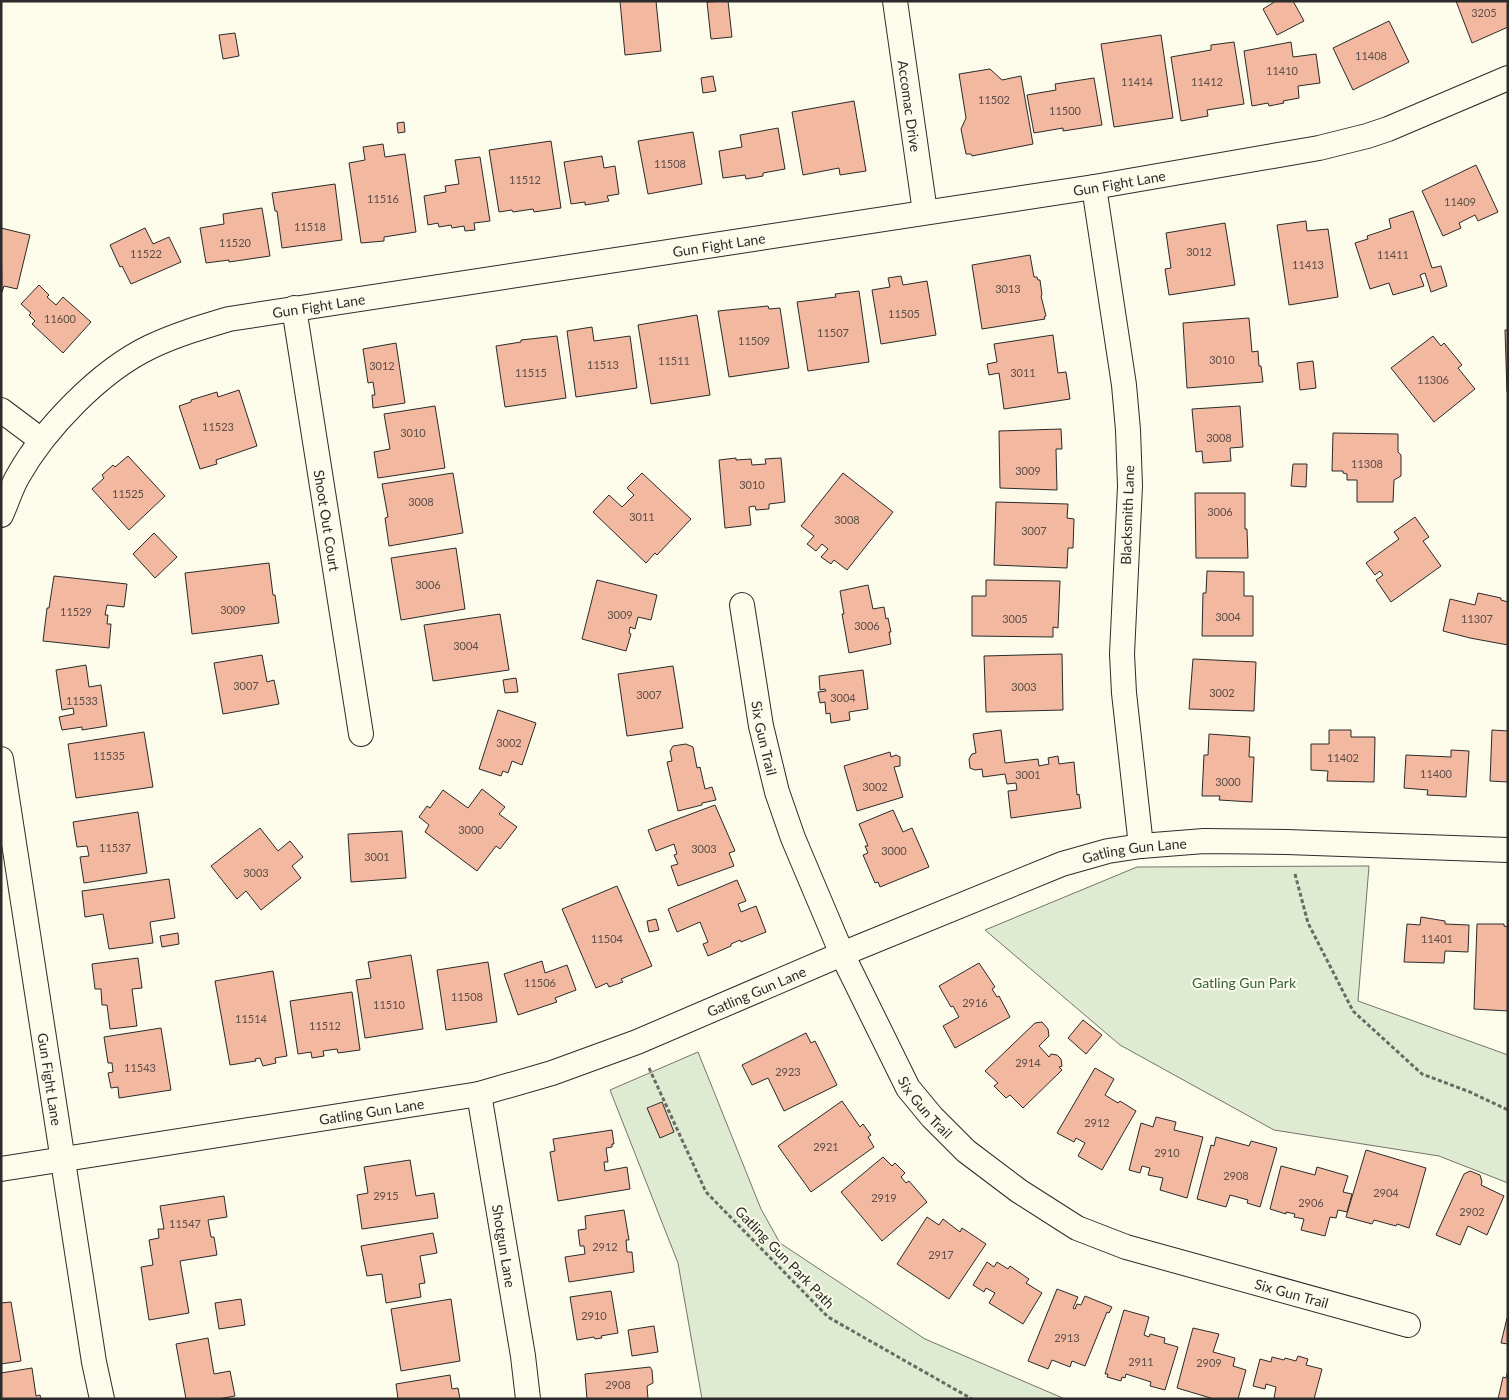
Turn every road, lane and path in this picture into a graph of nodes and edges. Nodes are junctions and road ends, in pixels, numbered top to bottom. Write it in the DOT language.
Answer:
graph roads {
  1 [pos="895,1"];
  2 [pos="1508,78"];
  3 [pos="1094,187"];
  4 [pos="925,212"];
  5 [pos="294,308"];
  6 [pos="1,410"];
  7 [pos="41,440"];
  8 [pos="1,515"];
  9 [pos="742,605"];
  10 [pos="361,734"];
  11 [pos="1,759"];
  12 [pos="1142,846"];
  13 [pos="1508,850"];
  14 [pos="1295,874"];
  15 [pos="842,954"];
  16 [pos="649,1068"];
  17 [pos="479,1094"];
  18 [pos="1508,1110"];
  19 [pos="64,1160"];
  20 [pos="1,1169"];
  21 [pos="1408,1324"];
  22 [pos="102,1399"];
  23 [pos="528,1399"];
  24 [pos="972,1399"];
  1 -- 4 [label="street, Accomac Drive"];
  2 -- 3 [label="street, Gun Fight Lane"];
  3 -- 4 [label="street, Gun Fight Lane"];
  3 -- 12 [label="street, Blacksmith Lane"];
  4 -- 5 [label="street, Gun Fight Lane"];
  5 -- 7 [label="street, Gun Fight Lane"];
  5 -- 10 [label="street, Shoot Out Court"];
  6 -- 7 [label="street"];
  7 -- 8 [label="street, Gun Fight Lane"];
  9 -- 15 [label="street, Six Gun Trail"];
  11 -- 19 [label="street, Gun Fight Lane"];
  12 -- 13 [label="street, Gatling Gun Lane"];
  12 -- 15 [label="street, Gatling Gun Lane"];
  14 -- 18 [label="path"];
  15 -- 17 [label="street, Gatling Gun Lane"];
  15 -- 21 [label="street, Six Gun Trail"];
  16 -- 24 [label="path, Gatling Gun Park Path"];
  17 -- 19 [label="street, Gatling Gun Lane"];
  17 -- 23 [label="street, Shotgun Lane"];
  19 -- 20 [label="street, Gatling Gun Lane"];
  19 -- 22 [label="street, Gun Fight Lane"];
}
